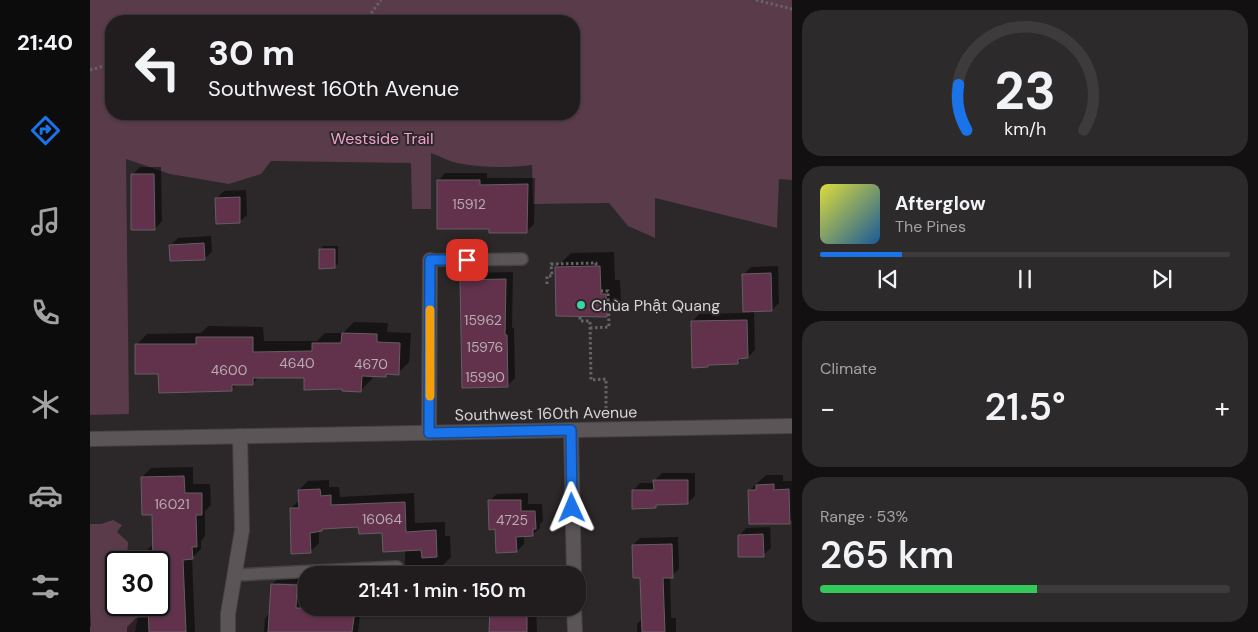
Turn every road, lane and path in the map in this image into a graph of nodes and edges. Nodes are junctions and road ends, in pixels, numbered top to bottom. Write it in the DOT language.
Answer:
graph roads {
  1 [pos="381,0"];
  2 [pos="756,0"];
  3 [pos="792,9"];
  4 [pos="370,15"];
  5 [pos="105,66"];
  6 [pos="90,70"];
  7 [pos="522,259"];
  8 [pos="430,260"];
  9 [pos="596,266"];
  10 [pos="547,284"];
  11 [pos="601,291"];
  12 [pos="580,317"];
  13 [pos="590,328"];
  14 [pos="792,426"];
  15 [pos="571,430"];
  16 [pos="607,430"];
  17 [pos="429,433"];
  18 [pos="240,436"];
  19 [pos="90,438"];
  20 [pos="574,566"];
  21 [pos="298,572"];
  22 [pos="234,576"];
  23 [pos="574,616"];
  24 [pos="228,632"];
  25 [pos="575,632"];
  1 -- 4 [label="path"];
  2 -- 3 [label="path"];
  5 -- 6 [label="path"];
  7 -- 8 [label="lane"];
  8 -- 17 [label="street"];
  9 -- 10 [label="path"];
  11 -- 13 [label="path"];
  12 -- 13 [label="path"];
  13 -- 16 [label="path"];
  14 -- 16 [label="street, Southwest 160th Avenue"];
  15 -- 16 [label="street, Southwest 160th Avenue"];
  15 -- 17 [label="street, Southwest 160th Avenue"];
  15 -- 20 [label="street"];
  17 -- 18 [label="street, Southwest 160th Avenue"];
  18 -- 19 [label="street, Southwest 160th Avenue"];
  18 -- 22 [label="street"];
  21 -- 22 [label="lane"];
  22 -- 24 [label="street"];
  23 -- 25 [label="street"];
}
